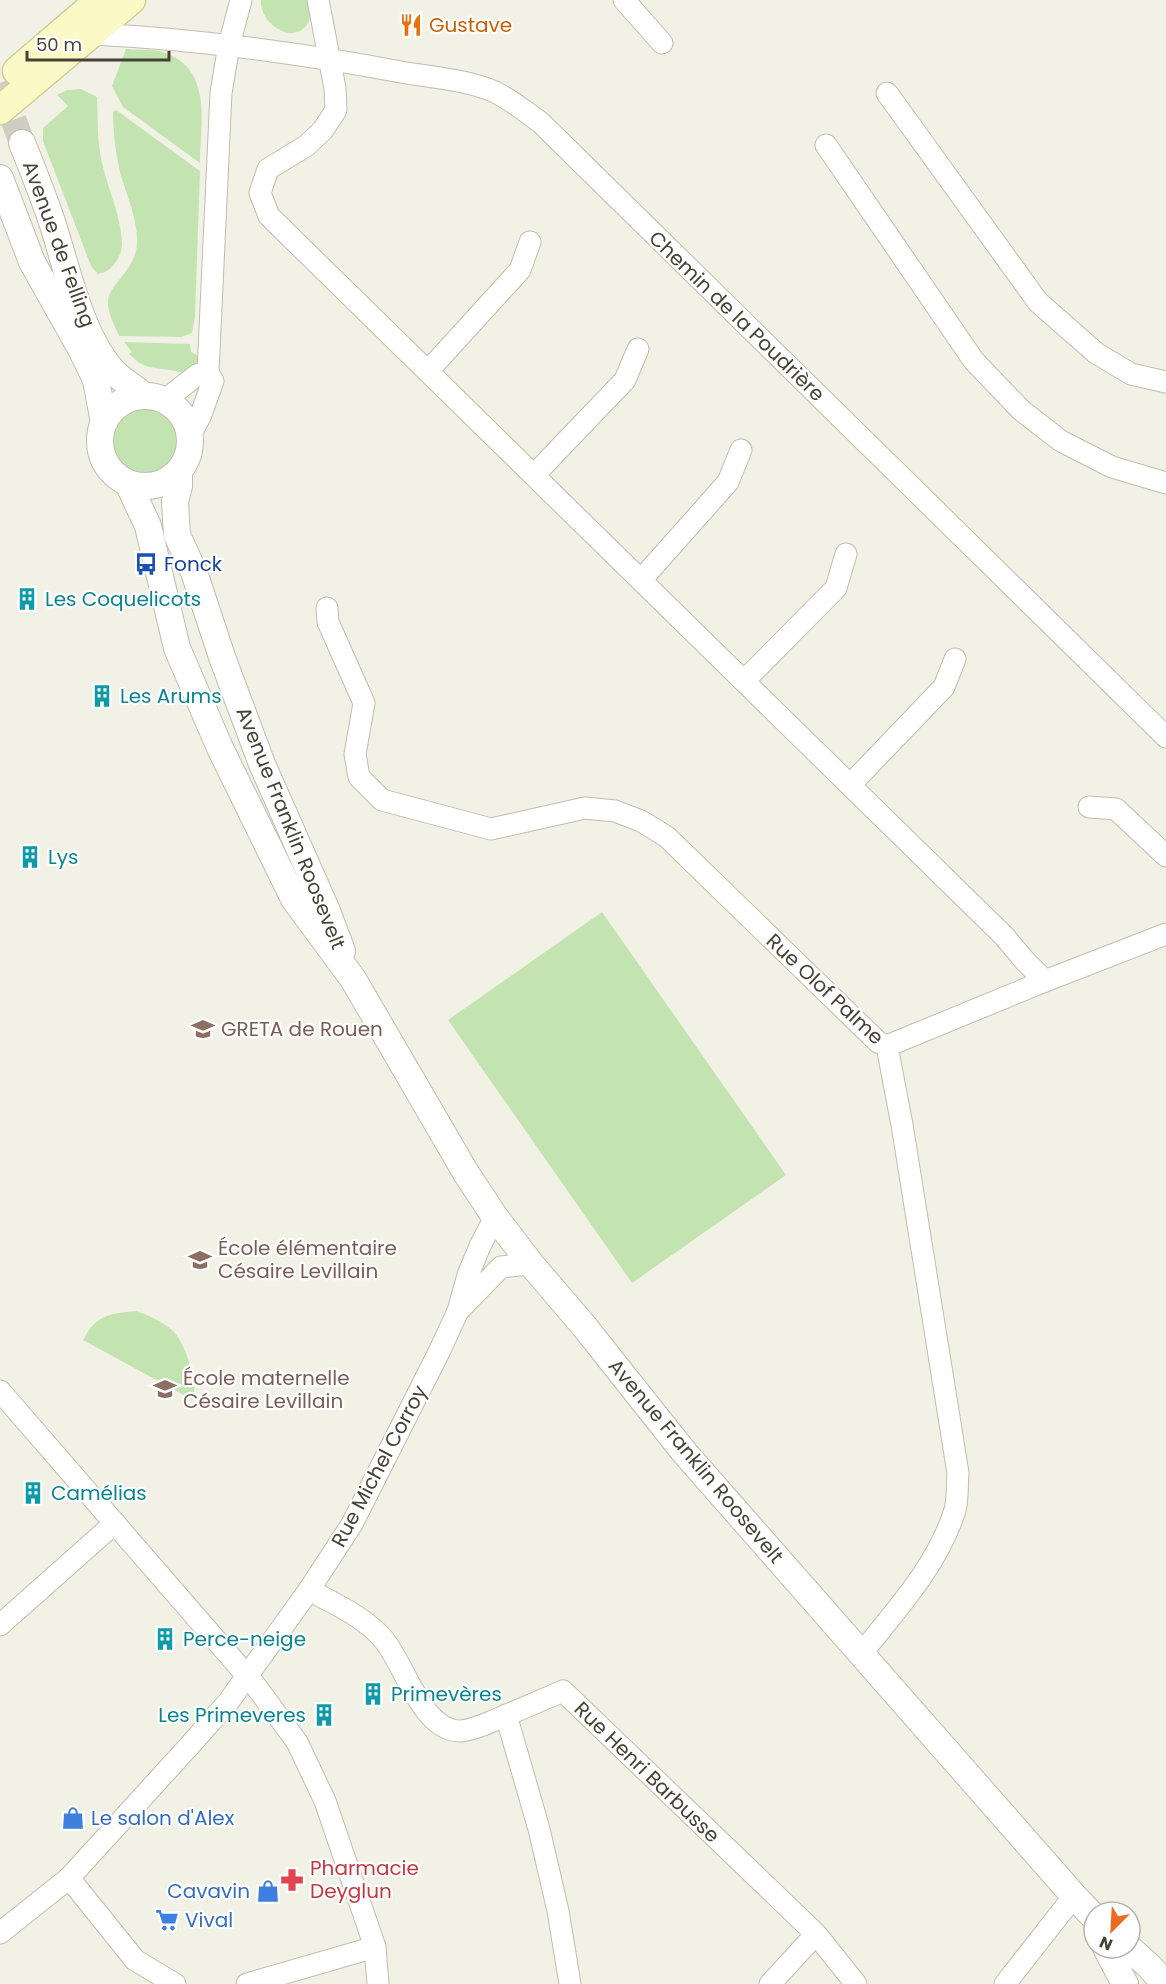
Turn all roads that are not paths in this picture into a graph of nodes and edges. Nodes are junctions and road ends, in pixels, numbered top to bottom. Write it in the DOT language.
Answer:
graph roads {
  1 [pos="99,0"];
  2 [pos="131,0"];
  3 [pos="241,0"];
  4 [pos="318,0"];
  5 [pos="624,0"];
  6 [pos="92,34"];
  7 [pos="662,43"];
  8 [pos="229,45"];
  9 [pos="329,58"];
  10 [pos="0,86"];
  11 [pos="887,93"];
  12 [pos="0,110"];
  13 [pos="22,143"];
  14 [pos="826,145"];
  15 [pos="0,178"];
  16 [pos="530,242"];
  17 [pos="638,349"];
  18 [pos="428,371"];
  19 [pos="208,372"];
  20 [pos="1166,382"];
  21 [pos="155,398"];
  22 [pos="104,423"];
  23 [pos="190,435"];
  24 [pos="741,450"];
  25 [pos="179,471"];
  26 [pos="534,476"];
  27 [pos="128,483"];
  28 [pos="1166,483"];
  29 [pos="846,554"];
  30 [pos="641,580"];
  31 [pos="327,608"];
  32 [pos="955,659"];
  33 [pos="744,681"];
  34 [pos="1166,737"];
  35 [pos="850,785"];
  36 [pos="1089,807"];
  37 [pos="1166,856"];
  38 [pos="1166,934"];
  39 [pos="353,979"];
  40 [pos="1045,981"];
  41 [pos="887,1046"];
  42 [pos="495,1217"];
  43 [pos="531,1264"];
  44 [pos="458,1311"];
  45 [pos="0,1391"];
  46 [pos="115,1523"];
  47 [pos="309,1590"];
  48 [pos="0,1625"];
  49 [pos="861,1654"];
  50 [pos="247,1677"];
  51 [pos="506,1715"];
  52 [pos="69,1878"];
  53 [pos="1082,1906"];
  54 [pos="1082,1916"];
  55 [pos="0,1933"];
  56 [pos="816,1934"];
  57 [pos="375,1947"];
  58 [pos="1112,1960"];
  59 [pos="1142,1960"];
  60 [pos="175,1984"];
  61 [pos="247,1984"];
  62 [pos="378,1984"];
  63 [pos="570,1984"];
  64 [pos="771,1984"];
  65 [pos="856,1984"];
  66 [pos="1005,1984"];
  67 [pos="1125,1984"];
  68 [pos="1165,1984"];
  1 -- 10 [label="main road"];
  2 -- 6 [label="main road"];
  3 -- 8 [label="street"];
  4 -- 9 [label="street"];
  5 -- 7 [label="street"];
  6 -- 8 [label="street, Chemin de la Poudrière"];
  6 -- 12 [label="main road"];
  8 -- 9 [label="street, Chemin de la Poudrière"];
  8 -- 19 [label="street"];
  9 -- 18 [label="street"];
  9 -- 34 [label="street, Chemin de la Poudrière"];
  11 -- 20 [label="street"];
  13 -- 21 [label="street, Avenue de Felling"];
  14 -- 28 [label="street"];
  15 -- 22 [label="street, Avenue de Felling"];
  16 -- 18 [label="street"];
  17 -- 26 [label="street"];
  18 -- 26 [label="street"];
  19 -- 21 [label="street"];
  19 -- 23 [label="street"];
  21 -- 22 [label="street"];
  21 -- 23 [label="street"];
  22 -- 27 [label="street"];
  23 -- 25 [label="street"];
  24 -- 30 [label="street"];
  25 -- 27 [label="street"];
  25 -- 39 [label="street, Avenue Franklin Roosevelt"];
  26 -- 30 [label="street"];
  27 -- 39 [label="street, Avenue Franklin Roosevelt"];
  29 -- 33 [label="street"];
  30 -- 33 [label="street"];
  31 -- 41 [label="street, Rue Olof Palme"];
  32 -- 35 [label="street"];
  33 -- 35 [label="street"];
  35 -- 40 [label="street"];
  36 -- 37 [label="street"];
  38 -- 40 [label="street"];
  39 -- 42 [label="street, Avenue Franklin Roosevelt"];
  40 -- 41 [label="street"];
  41 -- 49 [label="street, Rue Olof Palme"];
  42 -- 43 [label="street, Avenue Franklin Roosevelt"];
  42 -- 44 [label="street, Rue Michel Corroy"];
  43 -- 44 [label="street, Rue Michel Corroy"];
  43 -- 49 [label="street, Avenue Franklin Roosevelt"];
  44 -- 47 [label="street, Rue Michel Corroy"];
  45 -- 46 [label="street"];
  46 -- 48 [label="street"];
  46 -- 50 [label="street"];
  47 -- 50 [label="street, Rue Michel Corroy"];
  47 -- 51 [label="street, Rue Henri Barbusse"];
  49 -- 53 [label="street, Avenue Franklin Roosevelt"];
  50 -- 52 [label="street, Rue Michel Corroy"];
  50 -- 57 [label="street"];
  51 -- 56 [label="street, Rue Henri Barbusse"];
  51 -- 63 [label="street"];
  52 -- 55 [label="street, Rue Michel Corroy"];
  52 -- 60 [label="street"];
  54 -- 66 [label="street"];
  56 -- 64 [label="street"];
  56 -- 65 [label="street, Rue Henri Barbusse"];
  57 -- 61 [label="street"];
  57 -- 62 [label="street"];
  58 -- 67 [label="street"];
  59 -- 68 [label="street"];
}
